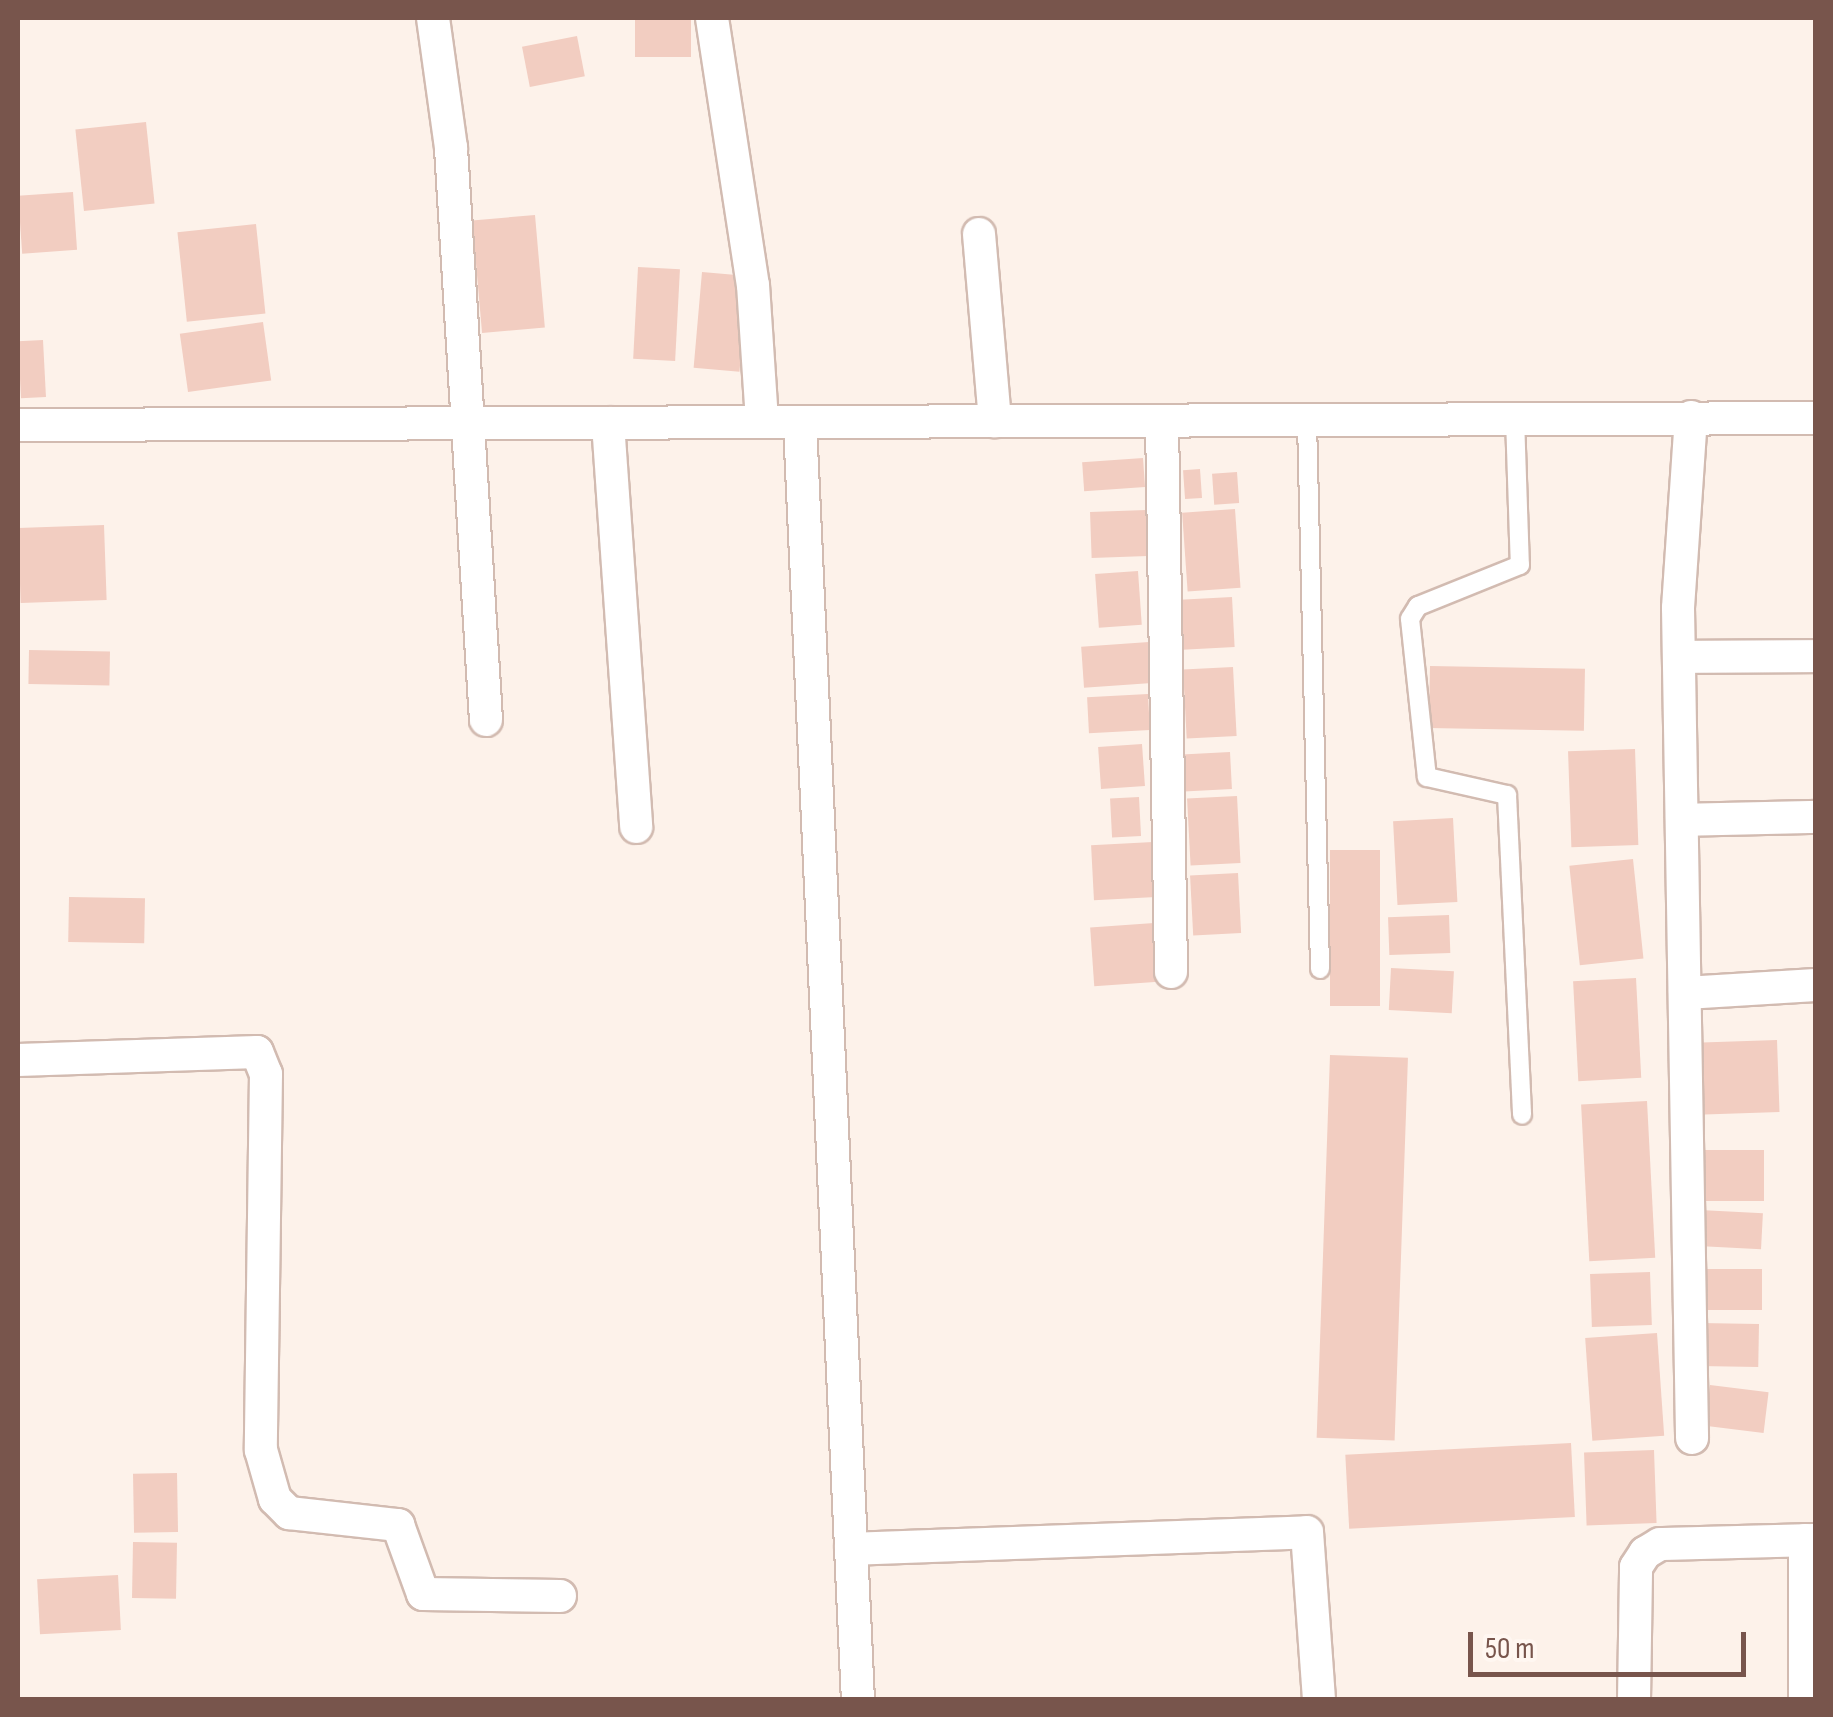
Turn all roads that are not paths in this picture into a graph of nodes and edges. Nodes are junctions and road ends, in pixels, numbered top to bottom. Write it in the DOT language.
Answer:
graph roads {
  1 [pos="433,18"];
  2 [pos="712,18"];
  3 [pos="980,234"];
  4 [pos="1514,418"];
  5 [pos="1691,418"];
  6 [pos="1816,418"];
  7 [pos="762,420"];
  8 [pos="995,420"];
  9 [pos="1307,421"];
  10 [pos="1162,422"];
  11 [pos="608,423"];
  12 [pos="800,424"];
  13 [pos="18,426"];
  14 [pos="470,426"];
  15 [pos="1816,656"];
  16 [pos="1679,657"];
  17 [pos="486,720"];
  18 [pos="1816,817"];
  19 [pos="1682,820"];
  20 [pos="636,827"];
  21 [pos="1320,970"];
  22 [pos="1171,972"];
  23 [pos="1816,986"];
  24 [pos="1684,993"];
  25 [pos="18,1060"];
  26 [pos="1522,1115"];
  27 [pos="1692,1438"];
  28 [pos="1810,1540"];
  29 [pos="851,1549"];
  30 [pos="560,1596"];
  31 [pos="858,1700"];
  32 [pos="1319,1700"];
  33 [pos="1634,1700"];
  34 [pos="1806,1700"];
  1 -- 14 [label="street"];
  2 -- 7 [label="street"];
  3 -- 8 [label="street"];
  4 -- 5 [label="street"];
  4 -- 9 [label="street"];
  4 -- 26 [label="lane"];
  5 -- 6 [label="street"];
  5 -- 16 [label="street"];
  7 -- 11 [label="street"];
  7 -- 12 [label="street"];
  8 -- 10 [label="street"];
  8 -- 12 [label="street"];
  9 -- 10 [label="street"];
  9 -- 21 [label="lane"];
  10 -- 22 [label="street"];
  11 -- 14 [label="street"];
  11 -- 20 [label="street"];
  12 -- 29 [label="street"];
  13 -- 14 [label="street"];
  14 -- 17 [label="street"];
  15 -- 16 [label="street"];
  16 -- 19 [label="street"];
  18 -- 19 [label="street"];
  19 -- 24 [label="street"];
  23 -- 24 [label="street"];
  24 -- 27 [label="street"];
  25 -- 30 [label="street"];
  28 -- 33 [label="street"];
  28 -- 34 [label="street"];
  29 -- 31 [label="street"];
  29 -- 32 [label="street"];
}
